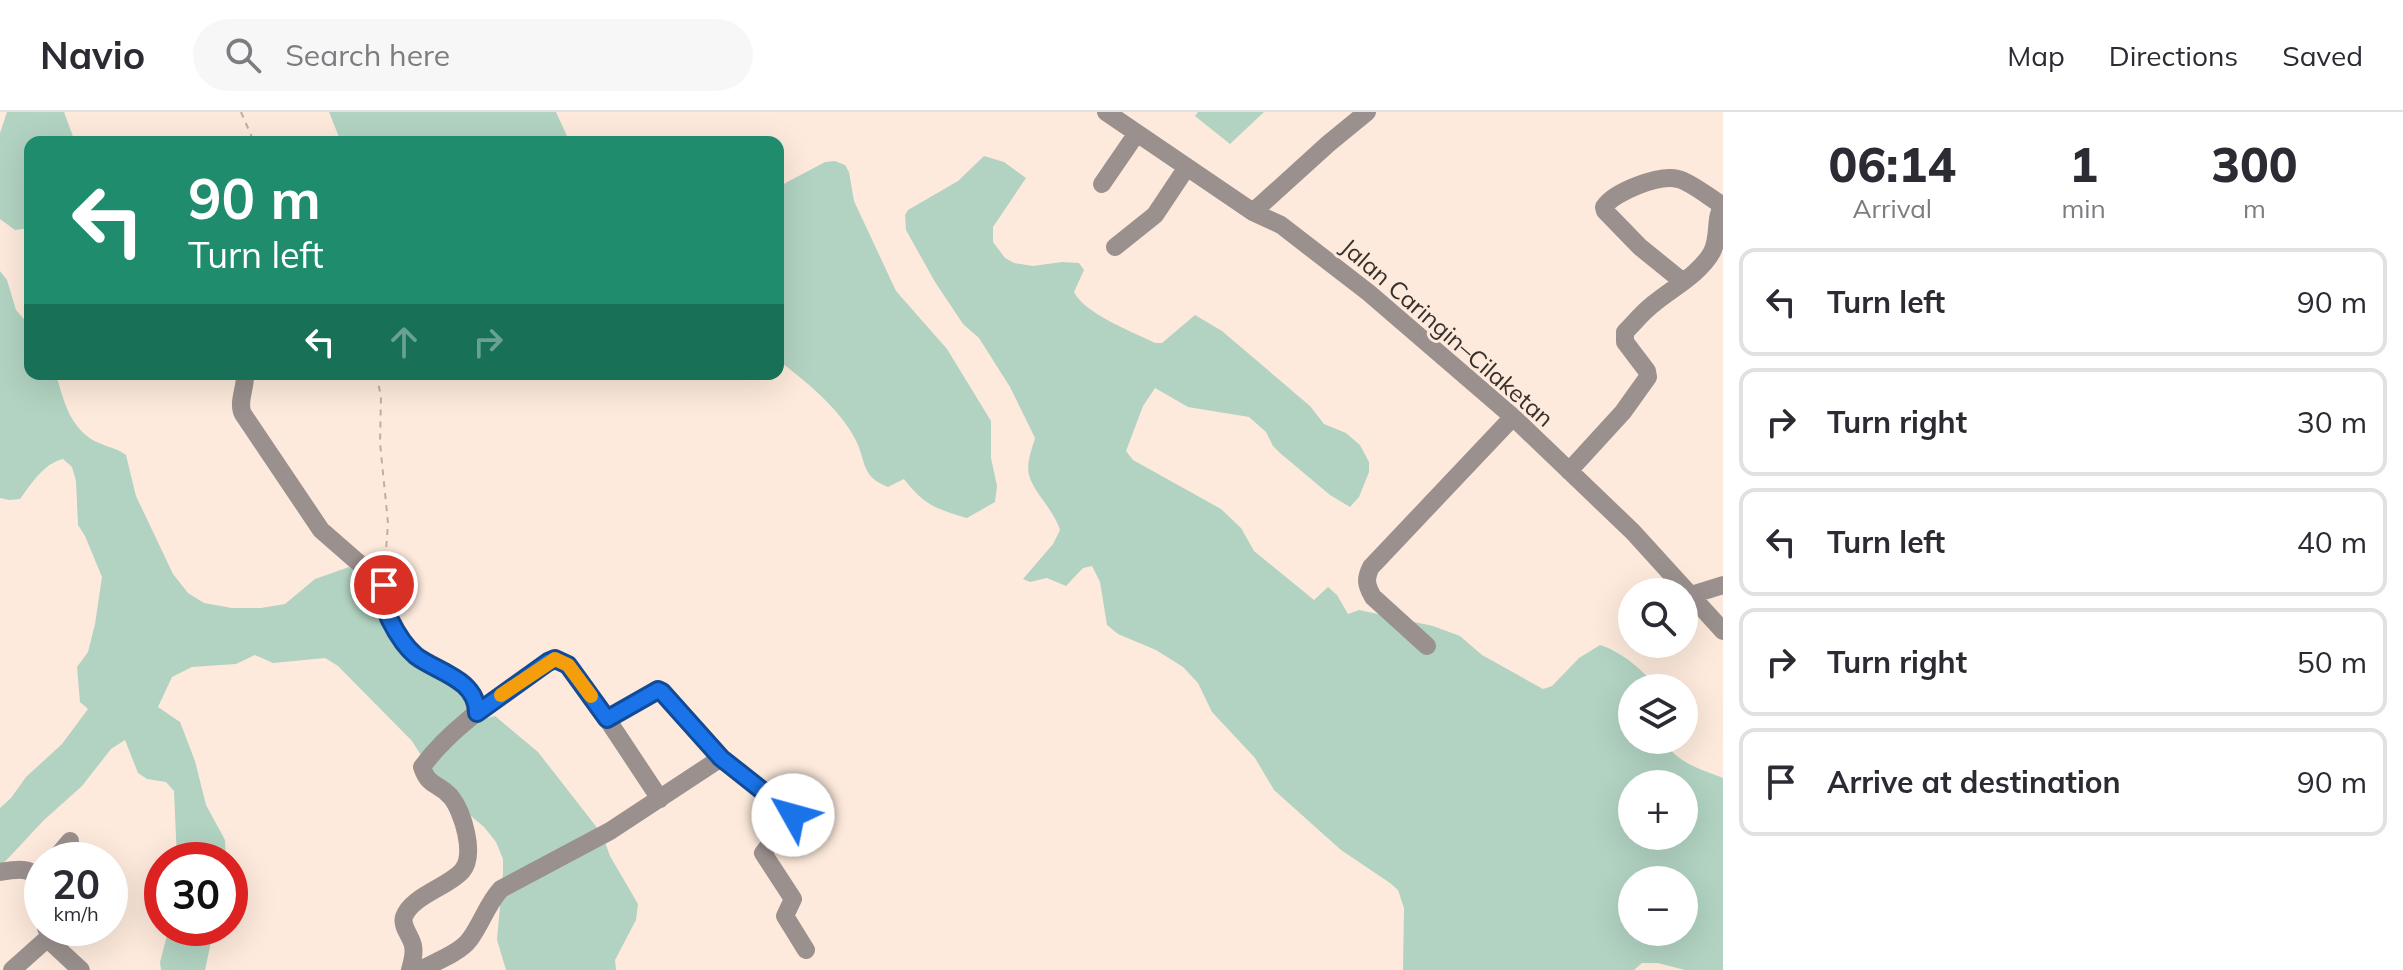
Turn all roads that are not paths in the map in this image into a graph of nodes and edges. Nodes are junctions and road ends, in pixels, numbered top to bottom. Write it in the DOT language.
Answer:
graph roads {
  1 [pos="1106,112"];
  2 [pos="1367,112"];
  3 [pos="1137,133"];
  4 [pos="1187,167"];
  5 [pos="1102,184"];
  6 [pos="1722,204"];
  7 [pos="1253,212"];
  8 [pos="1115,247"];
  9 [pos="1682,281"];
  10 [pos="246,380"];
  11 [pos="1513,417"];
  12 [pos="1569,471"];
  13 [pos="1675,578"];
  14 [pos="1723,585"];
  15 [pos="1698,593"];
  16 [pos="1698,603"];
  17 [pos="1723,631"];
  18 [pos="1427,646"];
  19 [pos="477,713"];
  20 [pos="607,719"];
  21 [pos="721,758"];
  22 [pos="660,799"];
  23 [pos="34,946"];
  24 [pos="55,946"];
  25 [pos="806,950"];
  26 [pos="12,970"];
  27 [pos="81,970"];
  28 [pos="410,970"];
  29 [pos="420,970"];
  1 -- 3 [label="street, Jalan Caringin–Cilaketan"];
  2 -- 7 [label="street"];
  3 -- 4 [label="street, Jalan Caringin–Cilaketan"];
  3 -- 5 [label="street"];
  4 -- 7 [label="street, Jalan Caringin–Cilaketan"];
  4 -- 8 [label="street"];
  6 -- 9 [label="street"];
  6 -- 9 [label="street"];
  7 -- 11 [label="street, Jalan Caringin–Cilaketan"];
  9 -- 12 [label="street"];
  10 -- 19 [label="street"];
  11 -- 12 [label="street, Jalan Caringin–Cilaketan"];
  11 -- 18 [label="street"];
  12 -- 13 [label="street, Jalan Caringin–Cilaketan"];
  14 -- 15 [label="street"];
  16 -- 17 [label="street, Jalan Caringin–Cilaketan"];
  19 -- 20 [label="street"];
  19 -- 28 [label="street"];
  20 -- 21 [label="street"];
  20 -- 22 [label="street"];
  21 -- 22 [label="street"];
  21 -- 25 [label="street"];
  22 -- 29 [label="street"];
  23 -- 26 [label="street"];
  24 -- 27 [label="street"];
}
